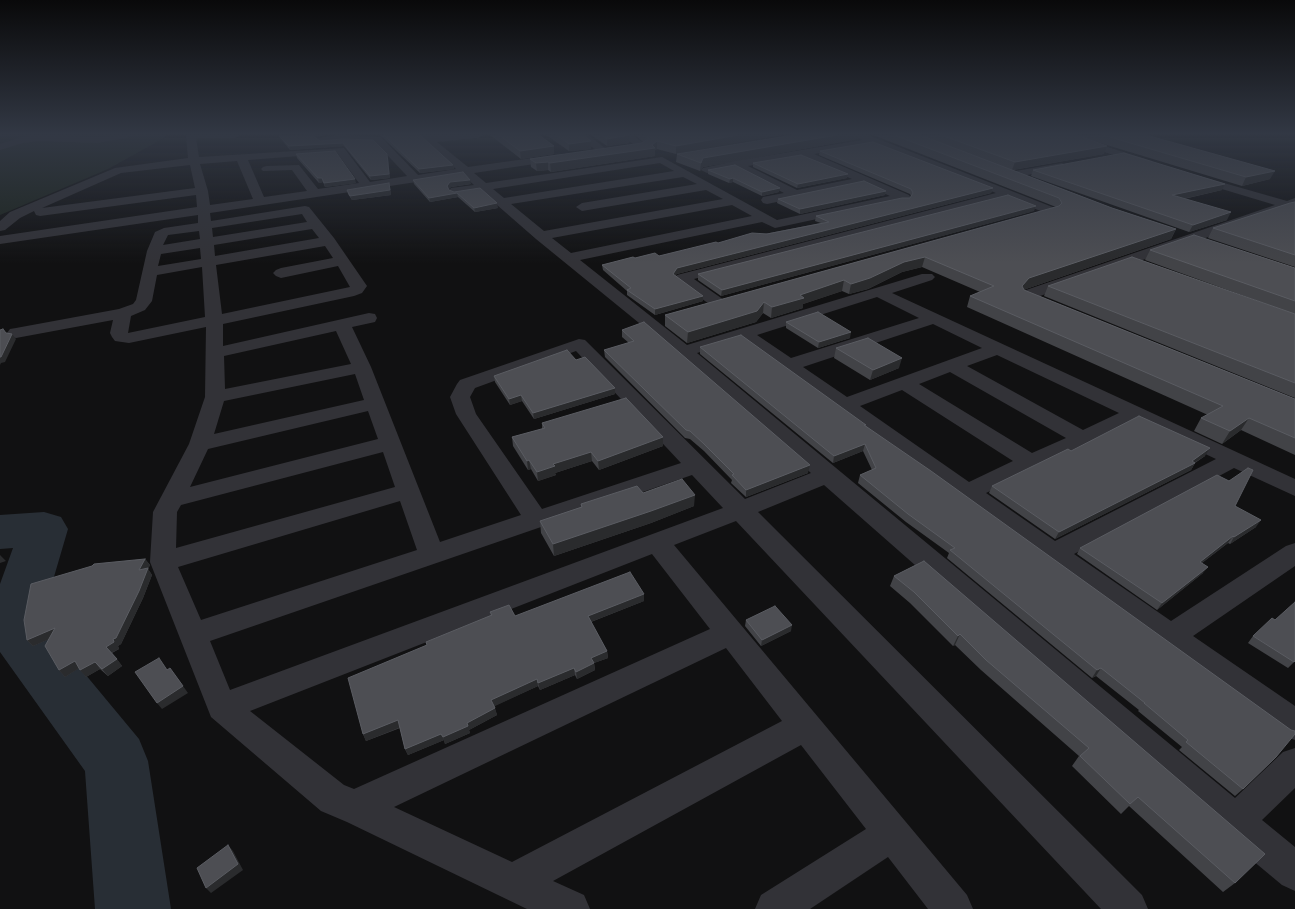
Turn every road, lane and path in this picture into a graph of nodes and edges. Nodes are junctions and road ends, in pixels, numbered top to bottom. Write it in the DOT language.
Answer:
graph roads {
  1 [pos="103,177"];
  2 [pos="153,177"];
  3 [pos="210,177"];
  4 [pos="249,177"];
  5 [pos="303,177"];
  6 [pos="361,177"];
  7 [pos="426,177"];
  8 [pos="474,177"];
  9 [pos="548,177"];
  10 [pos="658,177"];
  11 [pos="693,177"];
  12 [pos="762,177"];
  13 [pos="858,177"];
  14 [pos="965,177"];
  15 [pos="1017,177"];
  16 [pos="1196,177"];
  17 [pos="416,179"];
  18 [pos="864,180"];
  19 [pos="1032,183"];
  20 [pos="367,186"];
  21 [pos="708,186"];
  22 [pos="196,187"];
  23 [pos="485,187"];
  24 [pos="124,189"];
  25 [pos="455,191"];
  26 [pos="563,193"];
  27 [pos="315,194"];
  28 [pos="795,194"];
  29 [pos="1007,194"];
  30 [pos="901,196"];
  31 [pos="767,200"];
  32 [pos="734,201"];
  33 [pos="260,202"];
  34 [pos="502,202"];
  35 [pos="1293,204"];
  36 [pos="90,206"];
  37 [pos="582,207"];
  38 [pos="935,211"];
  39 [pos="15,215"];
  40 [pos="1028,217"];
  41 [pos="764,218"];
  42 [pos="605,224"];
  43 [pos="0,227"];
  44 [pos="1168,232"];
  45 [pos="541,236"];
  46 [pos="1188,239"];
  47 [pos="0,240"];
  48 [pos="329,241"];
  49 [pos="1210,246"];
  50 [pos="275,251"];
  51 [pos="569,258"];
  52 [pos="1127,260"];
  53 [pos="343,261"];
  54 [pos="1149,268"];
  55 [pos="150,272"];
  56 [pos="927,277"];
  57 [pos="285,289"];
  58 [pos="878,292"];
  59 [pos="733,299"];
  60 [pos="718,303"];
  61 [pos="703,308"];
  62 [pos="1063,311"];
  63 [pos="123,313"];
  64 [pos="369,318"];
  65 [pos="935,318"];
  66 [pos="214,321"];
  67 [pos="342,325"];
  68 [pos="16,333"];
  69 [pos="743,333"];
  70 [pos="998,348"];
  71 [pos="683,352"];
  72 [pos="215,353"];
  73 [pos="789,365"];
  74 [pos="951,365"];
  75 [pos="362,368"];
  76 [pos="904,383"];
  77 [pos="215,397"];
  78 [pos="376,404"];
  79 [pos="845,405"];
  80 [pos="1136,413"];
  81 [pos="1082,438"];
  82 [pos="390,443"];
  83 [pos="200,444"];
  84 [pos="1234,459"];
  85 [pos="1030,462"];
  86 [pos="696,466"];
  87 [pos="827,475"];
  88 [pos="1295,488"];
  89 [pos="408,491"];
  90 [pos="967,492"];
  91 [pos="172,499"];
  92 [pos="739,511"];
  93 [pos="537,520"];
  94 [pos="657,542"];
  95 [pos="1054,553"];
  96 [pos="1295,554"];
  97 [pos="432,555"];
  98 [pos="163,562"];
  99 [pos="730,633"];
  100 [pos="193,635"];
  101 [pos="1170,636"];
  102 [pos="222,707"];
  103 [pos="1295,725"];
  104 [pos="805,726"];
  105 [pos="1295,764"];
  106 [pos="355,807"];
  107 [pos="1235,822"];
  108 [pos="892,833"];
  109 [pos="1295,872"];
  110 [pos="514,881"];
  111 [pos="570,909"];
  112 [pos="776,909"];
  113 [pos="953,909"];
  114 [pos="1128,909"];
  1 -- 39 [label="street"];
  2 -- 22 [label="street"];
  3 -- 22 [label="street"];
  4 -- 33 [label="street"];
  5 -- 27 [label="street"];
  6 -- 20 [label="street"];
  7 -- 17 [label="street"];
  8 -- 23 [label="street"];
  9 -- 23 [label="street"];
  10 -- 26 [label="street"];
  11 -- 21 [label="street"];
  12 -- 28 [label="street"];
  13 -- 18 [label="street"];
  14 -- 29 [label="street"];
  15 -- 19 [label="street"];
  16 -- 35 [label="street"];
  17 -- 20 [label="street"];
  18 -- 28 [label="street"];
  18 -- 30 [label="street"];
  20 -- 27 [label="street"];
  21 -- 32 [label="street"];
  21 -- 37 [label="street"];
  22 -- 33 [label="street"];
  22 -- 36 [label="street"];
  22 -- 47 [label="street"];
  22 -- 48 [label="street"];
  22 -- 50 [label="street"];
  22 -- 55 [label="street"];
  22 -- 55 [label="street"];
  22 -- 66 [label="street"];
  23 -- 25 [label="street"];
  23 -- 34 [label="street"];
  24 -- 36 [label="street"];
  26 -- 34 [label="street"];
  26 -- 37 [label="street"];
  27 -- 33 [label="street"];
  28 -- 31 [label="street"];
  29 -- 38 [label="street"];
  29 -- 40 [label="street"];
  30 -- 38 [label="street"];
  30 -- 41 [label="street"];
  32 -- 41 [label="street"];
  32 -- 42 [label="street"];
  34 -- 45 [label="street"];
  35 -- 46 [label="street"];
  36 -- 39 [label="street"];
  37 -- 42 [label="street"];
  38 -- 60 [label="street"];
  39 -- 43 [label="street"];
  41 -- 51 [label="street"];
  42 -- 45 [label="street"];
  44 -- 46 [label="street"];
  45 -- 51 [label="street"];
  46 -- 49 [label="street"];
  46 -- 52 [label="street"];
  48 -- 50 [label="street"];
  48 -- 53 [label="street"];
  50 -- 57 [label="street"];
  51 -- 71 [label="street"];
  52 -- 54 [label="street"];
  52 -- 62 [label="street"];
  53 -- 57 [label="street"];
  53 -- 57 [label="street"];
  55 -- 63 [label="street"];
  56 -- 58 [label="street"];
  57 -- 66 [label="street"];
  58 -- 65 [label="street"];
  58 -- 69 [label="street"];
  59 -- 60 [label="street"];
  60 -- 61 [label="street"];
  63 -- 66 [label="street"];
  63 -- 68 [label="street"];
  64 -- 67 [label="street"];
  65 -- 70 [label="street"];
  65 -- 73 [label="street"];
  66 -- 72 [label="street"];
  67 -- 72 [label="street"];
  67 -- 75 [label="street"];
  69 -- 71 [label="street"];
  69 -- 73 [label="street"];
  70 -- 74 [label="street"];
  70 -- 80 [label="street"];
  71 -- 87 [label="street"];
  72 -- 77 [label="street"];
  73 -- 79 [label="street"];
  74 -- 76 [label="street"];
  74 -- 81 [label="street"];
  75 -- 77 [label="street"];
  75 -- 78 [label="street"];
  76 -- 79 [label="street"];
  76 -- 85 [label="street"];
  77 -- 83 [label="street"];
  78 -- 82 [label="street"];
  78 -- 83 [label="street"];
  79 -- 90 [label="street"];
  80 -- 81 [label="street"];
  80 -- 84 [label="street"];
  81 -- 85 [label="street"];
  82 -- 89 [label="street"];
  82 -- 91 [label="street"];
  83 -- 91 [label="street"];
  84 -- 88 [label="street"];
  84 -- 95 [label="street"];
  85 -- 90 [label="street"];
  86 -- 92 [label="street"];
  86 -- 93 [label="street"];
  86 -- 93 [label="street"];
  87 -- 92 [label="street"];
  87 -- 107 [label="street"];
  89 -- 97 [label="street"];
  89 -- 98 [label="street"];
  90 -- 95 [label="street"];
  91 -- 98 [label="street"];
  92 -- 94 [label="street"];
  92 -- 114 [label="street"];
  93 -- 97 [label="street"];
  94 -- 99 [label="street"];
  94 -- 102 [label="street"];
  95 -- 101 [label="street"];
  96 -- 101 [label="street"];
  97 -- 100 [label="street"];
  98 -- 100 [label="street"];
  99 -- 104 [label="street"];
  99 -- 106 [label="street"];
  100 -- 102 [label="street"];
  101 -- 103 [label="street"];
  102 -- 106 [label="street"];
  104 -- 108 [label="street"];
  104 -- 110 [label="street"];
  105 -- 107 [label="street"];
  106 -- 110 [label="street"];
  107 -- 109 [label="street"];
  108 -- 112 [label="street"];
  108 -- 113 [label="street"];
  110 -- 111 [label="street"];
}
